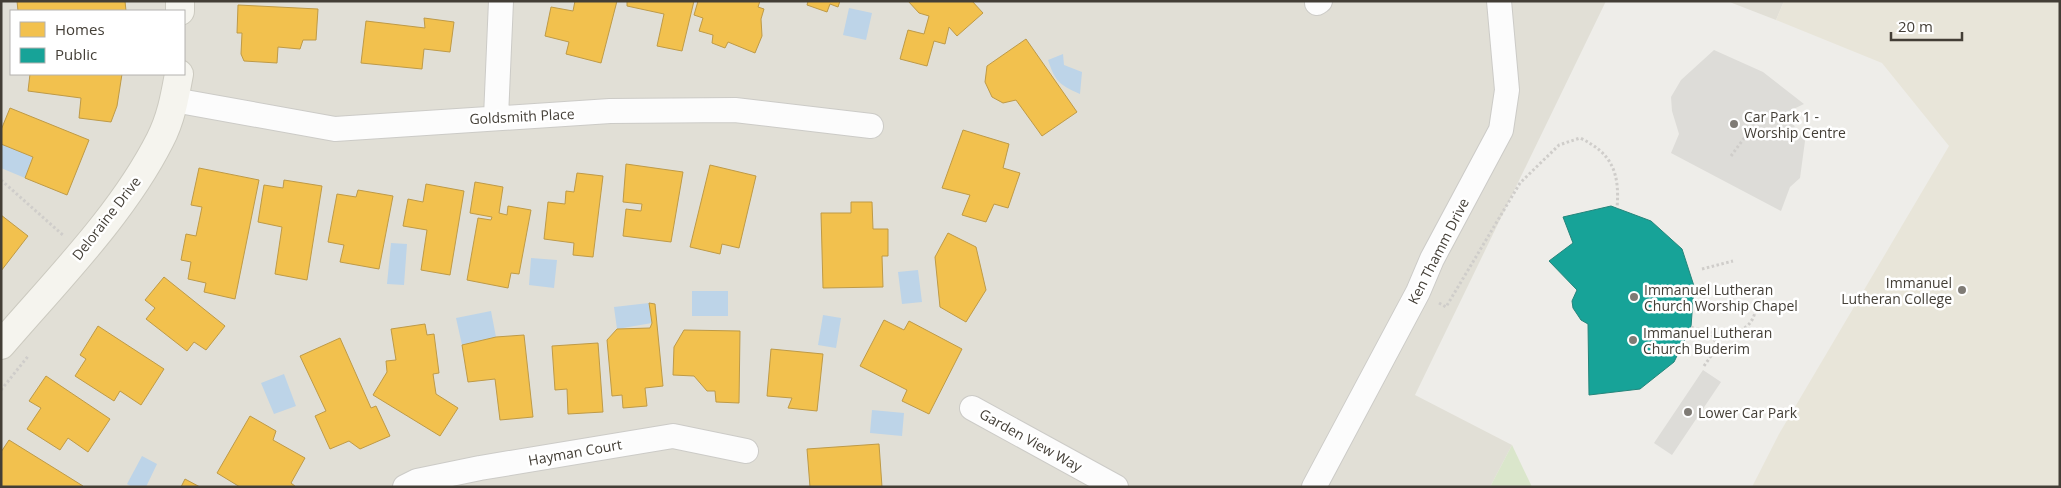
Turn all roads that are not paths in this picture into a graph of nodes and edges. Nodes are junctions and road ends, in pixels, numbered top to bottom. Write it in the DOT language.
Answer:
graph roads {
  1 [pos="501,1"];
  2 [pos="1499,1"];
  3 [pos="179,75"];
  4 [pos="174,100"];
  5 [pos="496,117"];
  6 [pos="871,126"];
  7 [pos="1,345"];
  8 [pos="972,408"];
  9 [pos="746,451"];
  10 [pos="405,487"];
  11 [pos="1116,487"];
  12 [pos="1314,487"];
  1 -- 5 [label="street"];
  2 -- 12 [label="street, Ken Thamm Drive"];
  3 -- 4 [label="street, Deloraine Drive"];
  4 -- 5 [label="street, Goldsmith Place"];
  4 -- 7 [label="street, Deloraine Drive"];
  5 -- 6 [label="street, Goldsmith Place"];
  8 -- 11 [label="street, Garden View Way"];
  9 -- 10 [label="street, Hayman Court"];
}
